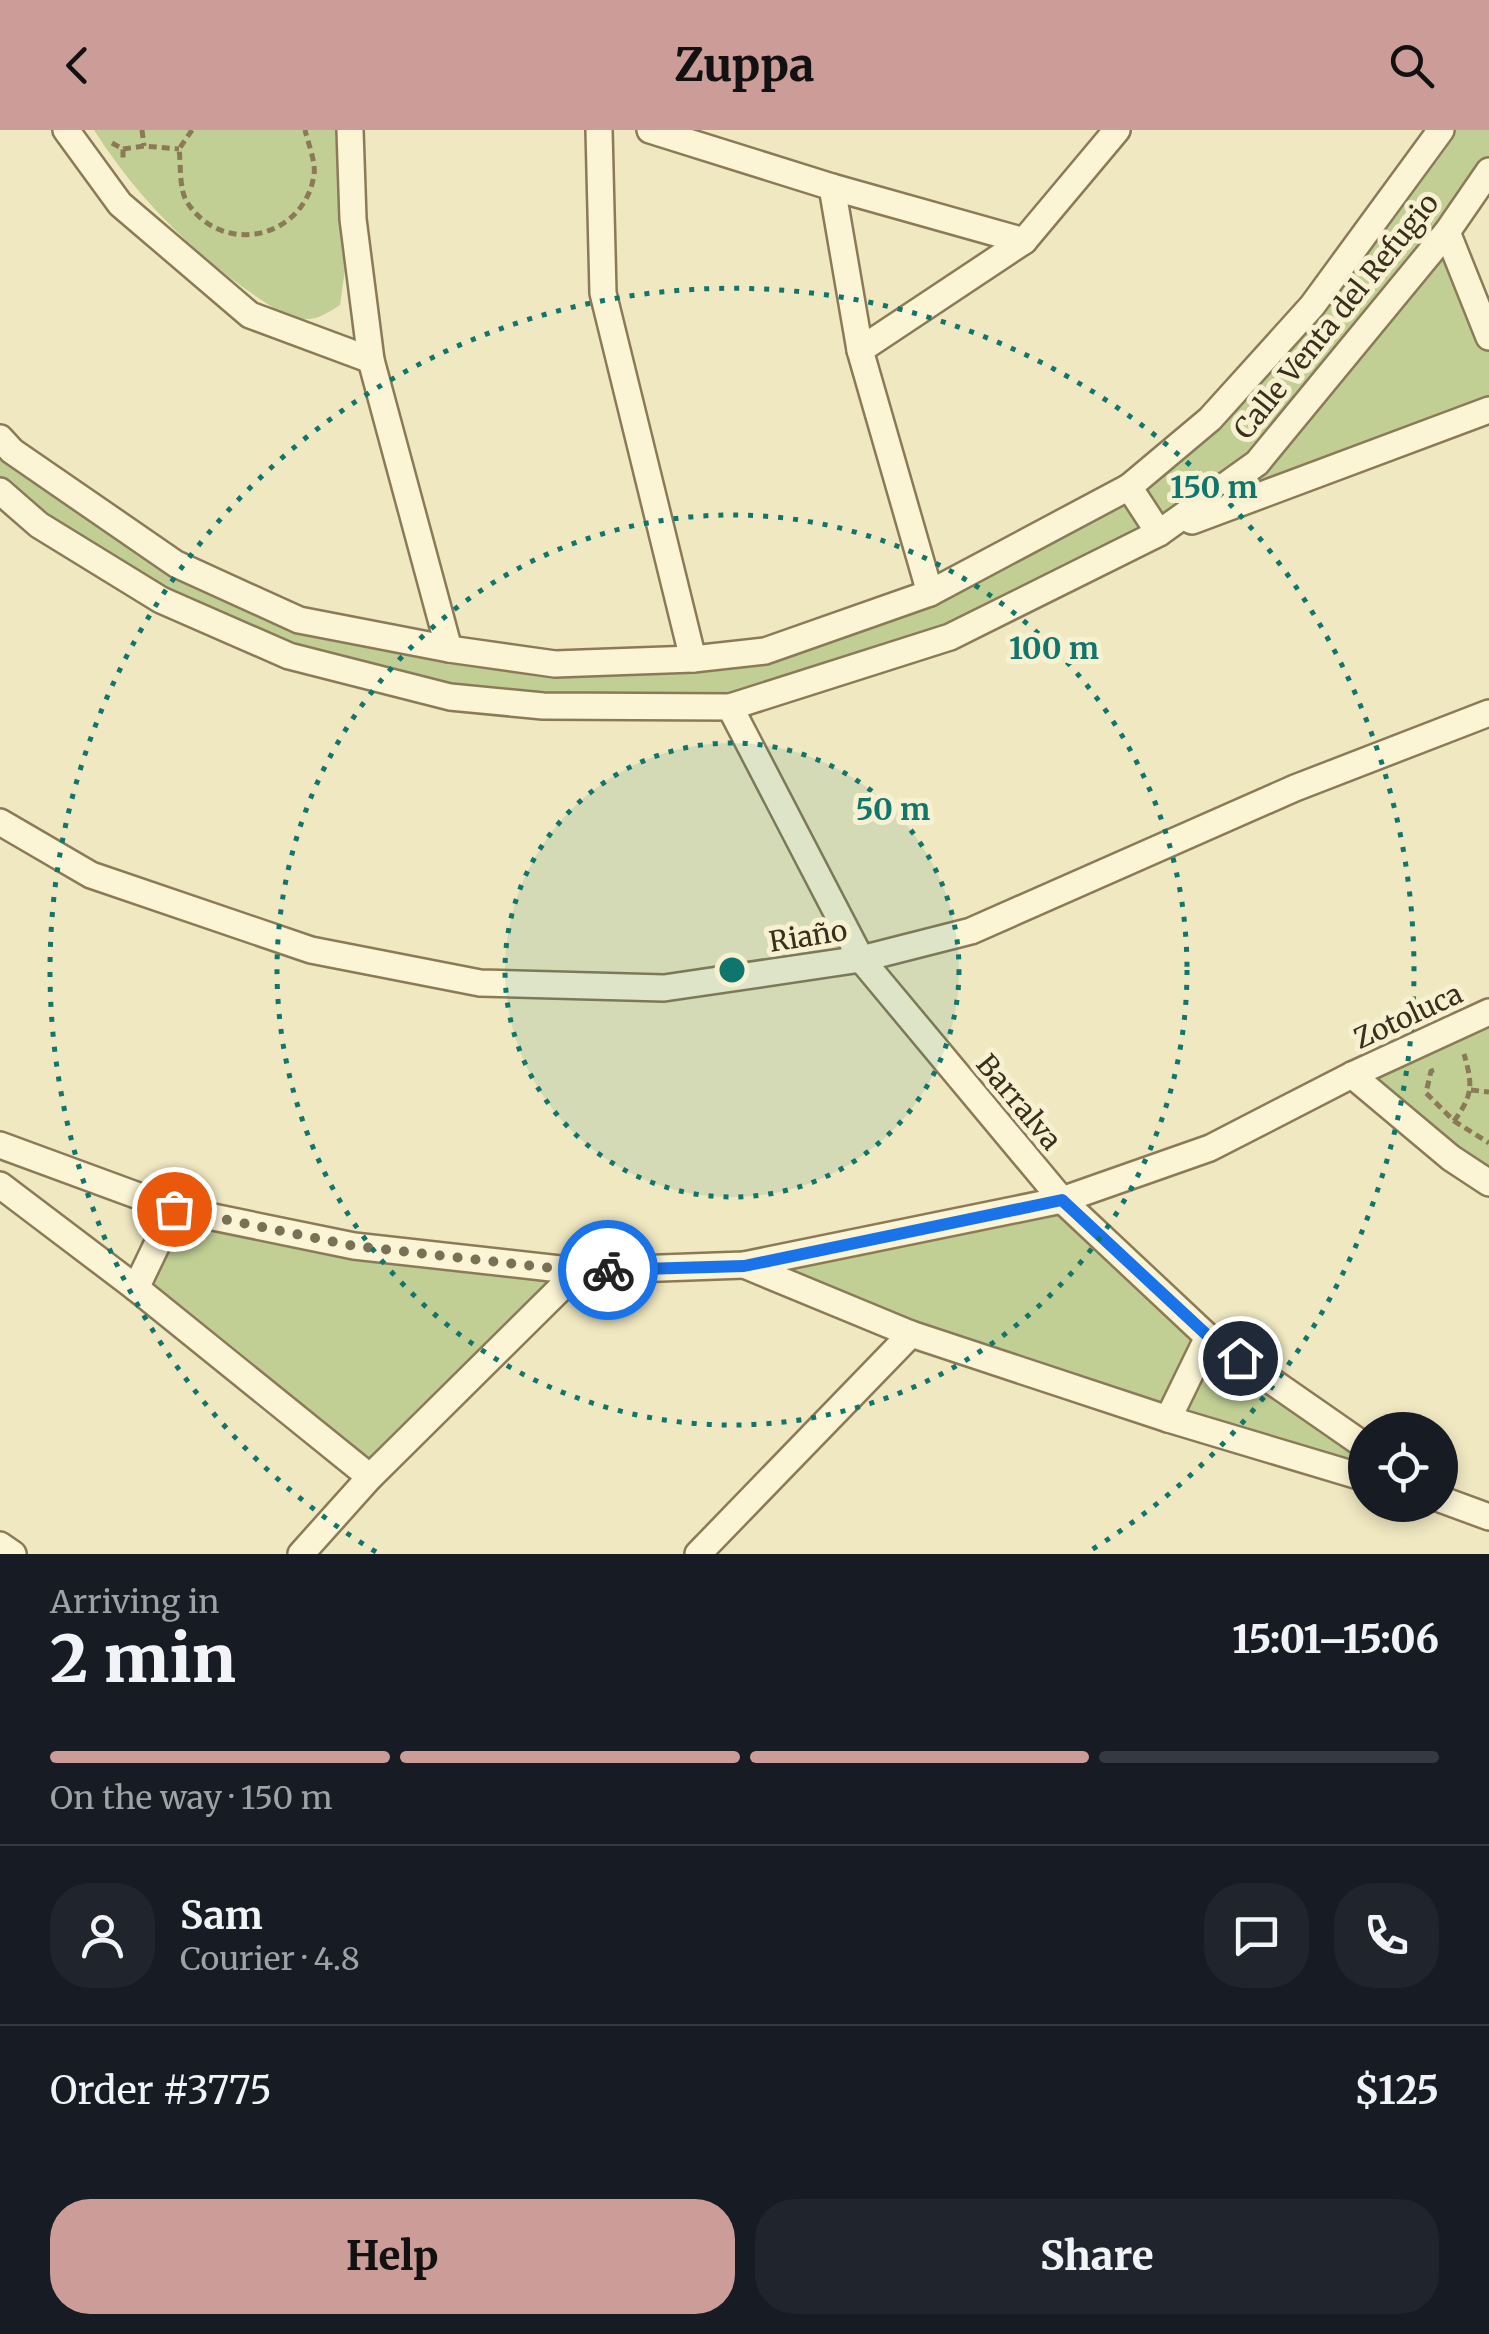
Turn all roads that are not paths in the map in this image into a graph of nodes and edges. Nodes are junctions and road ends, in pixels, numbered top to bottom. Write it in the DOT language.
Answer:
graph roads {
  1 [pos="66,130"];
  2 [pos="350,130"];
  3 [pos="599,130"];
  4 [pos="650,130"];
  5 [pos="1116,130"];
  6 [pos="1441,130"];
  7 [pos="1489,171"];
  8 [pos="832,188"];
  9 [pos="1447,232"];
  10 [pos="1024,242"];
  11 [pos="1489,337"];
  12 [pos="860,350"];
  13 [pos="371,360"];
  14 [pos="1489,410"];
  15 [pos="0,438"];
  16 [pos="1129,487"];
  17 [pos="0,492"];
  18 [pos="1160,533"];
  19 [pos="930,593"];
  20 [pos="450,649"];
  21 [pos="693,659"];
  22 [pos="730,708"];
  23 [pos="1489,713"];
  24 [pos="0,822"];
  25 [pos="860,959"];
  26 [pos="1489,1012"];
  27 [pos="1352,1074"];
  28 [pos="0,1145"];
  29 [pos="1489,1182"];
  30 [pos="0,1186"];
  31 [pos="1062,1200"];
  32 [pos="174,1209"];
  33 [pos="744,1266"];
  34 [pos="578,1271"];
  35 [pos="136,1288"];
  36 [pos="910,1334"];
  37 [pos="1208,1336"];
  38 [pos="1168,1419"];
  39 [pos="1348,1434"];
  40 [pos="1348,1473"];
  41 [pos="370,1477"];
  42 [pos="1458,1506"];
  43 [pos="1489,1516"];
  44 [pos="0,1544"];
  45 [pos="12,1554"];
  46 [pos="301,1554"];
  47 [pos="698,1554"];
  1 -- 13 [label="street"];
  2 -- 13 [label="street"];
  3 -- 21 [label="street"];
  4 -- 8 [label="street"];
  5 -- 10 [label="street"];
  6 -- 16 [label="street, Calle Venta del Refugio"];
  7 -- 9 [label="street, Calle Venta del Refugio"];
  8 -- 10 [label="street"];
  8 -- 12 [label="street"];
  9 -- 11 [label="street"];
  9 -- 18 [label="street, Calle Venta del Refugio"];
  10 -- 12 [label="street"];
  12 -- 19 [label="street"];
  13 -- 20 [label="street"];
  14 -- 18 [label="street"];
  15 -- 20 [label="street, Calle Venta del Refugio"];
  16 -- 18 [label="street"];
  16 -- 19 [label="street, Calle Venta del Refugio"];
  17 -- 22 [label="street, Calle Venta del Refugio"];
  18 -- 22 [label="street, Calle Venta del Refugio"];
  19 -- 21 [label="street, Calle Venta del Refugio"];
  20 -- 21 [label="street, Calle Venta del Refugio"];
  22 -- 25 [label="street, Barralva"];
  23 -- 25 [label="street, Riaño"];
  24 -- 25 [label="street, Riaño"];
  25 -- 31 [label="street, Barralva"];
  26 -- 27 [label="street, Zotoluca"];
  27 -- 29 [label="street"];
  27 -- 31 [label="street, Zotoluca"];
  28 -- 32 [label="street"];
  30 -- 35 [label="street"];
  31 -- 33 [label="street, Zotoluca"];
  31 -- 37 [label="street, Barralva"];
  32 -- 34 [label="street"];
  32 -- 35 [label="street"];
  33 -- 34 [label="street"];
  33 -- 36 [label="street"];
  34 -- 41 [label="street"];
  35 -- 41 [label="street"];
  36 -- 38 [label="street"];
  36 -- 47 [label="street"];
  37 -- 38 [label="street"];
  37 -- 39 [label="street, Barralva"];
  38 -- 40 [label="street"];
  41 -- 46 [label="street"];
  42 -- 43 [label="street"];
  44 -- 45 [label="street"];
}
